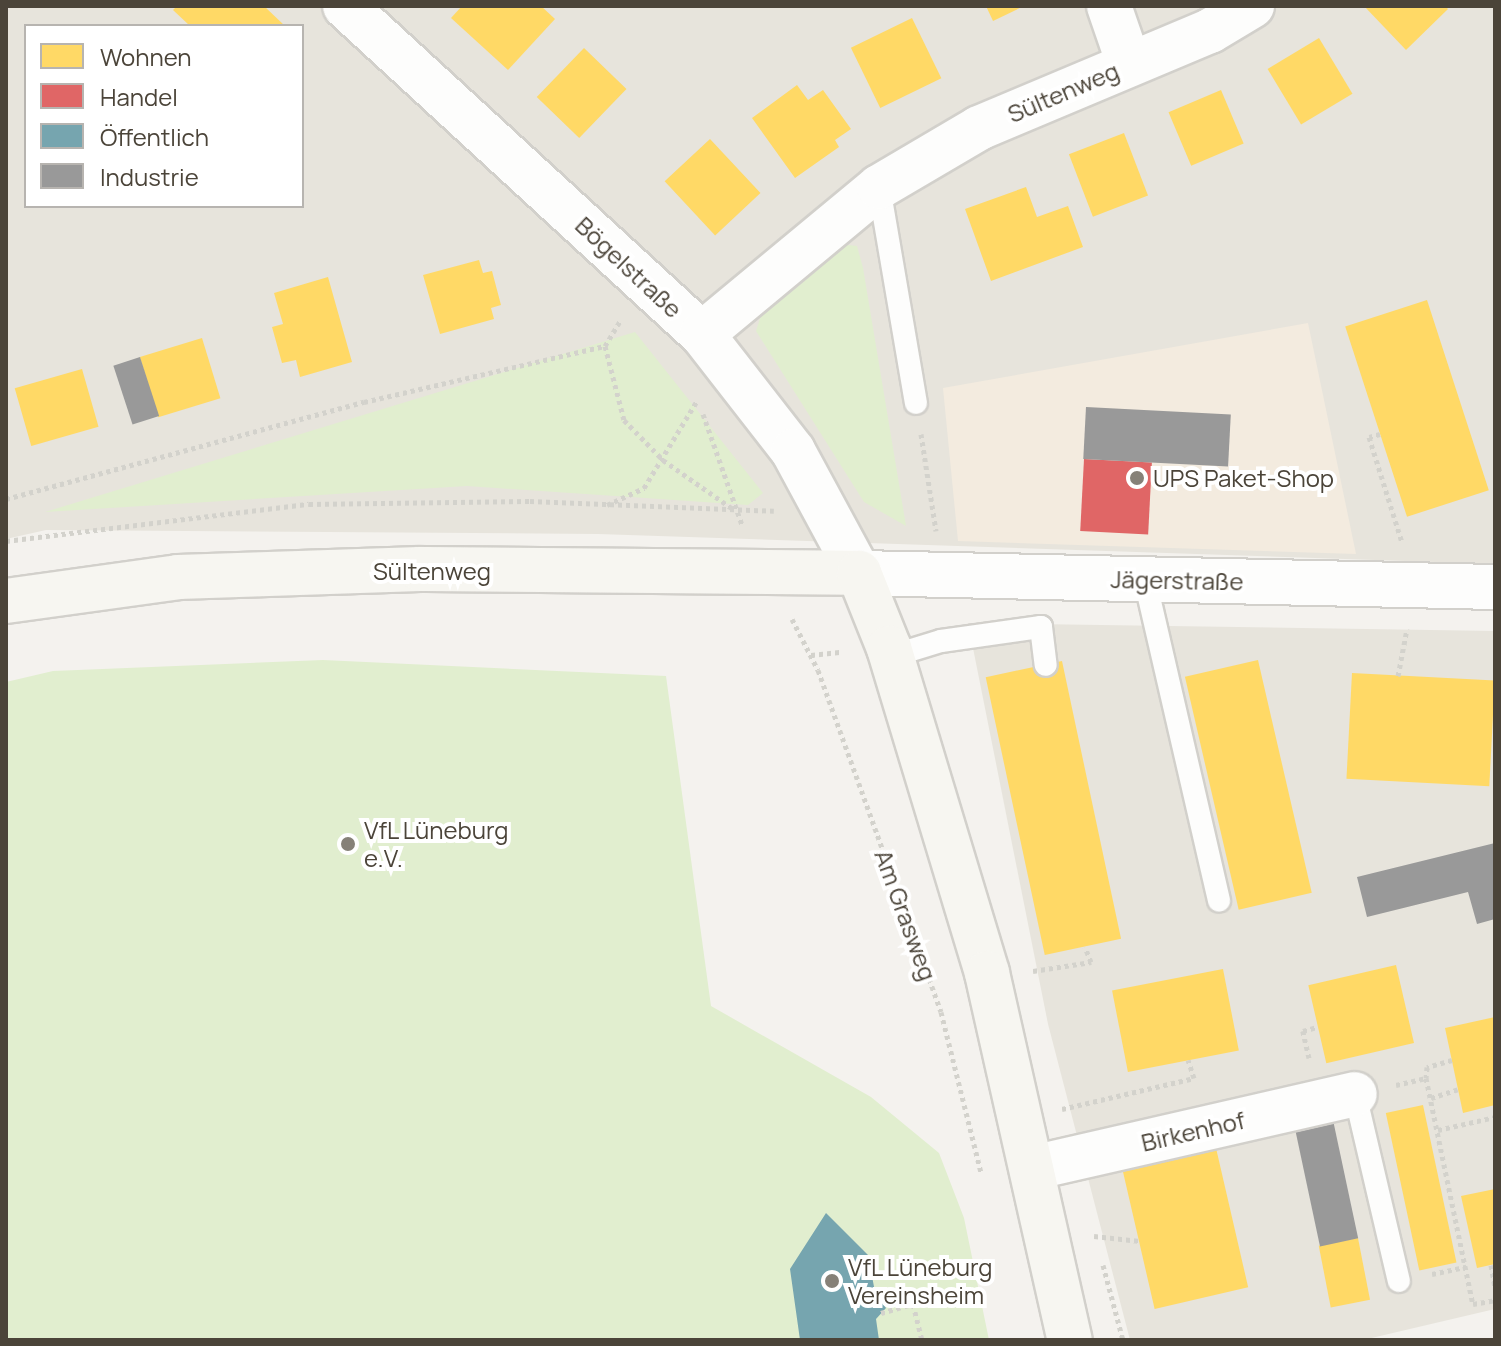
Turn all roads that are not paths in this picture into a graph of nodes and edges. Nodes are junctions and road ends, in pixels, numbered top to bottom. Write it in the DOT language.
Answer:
graph roads {
  1 [pos="345,6"];
  2 [pos="1109,6"];
  3 [pos="1252,6"];
  4 [pos="1129,64"];
  5 [pos="879,187"];
  6 [pos="702,334"];
  7 [pos="916,403"];
  8 [pos="859,573"];
  9 [pos="1145,580"];
  10 [pos="1495,587"];
  11 [pos="6,601"];
  12 [pos="892,656"];
  13 [pos="1046,665"];
  14 [pos="1219,901"];
  15 [pos="1355,1094"];
  16 [pos="1032,1168"];
  17 [pos="1399,1281"];
  18 [pos="1070,1340"];
  1 -- 6 [label="street, Bögelstraße"];
  2 -- 4 [label="street"];
  3 -- 4 [label="street, Sültenweg"];
  4 -- 5 [label="street, Sültenweg"];
  5 -- 6 [label="street, Sültenweg"];
  5 -- 7 [label="lane"];
  6 -- 8 [label="street, Bögelstraße"];
  8 -- 9 [label="street, Jägerstraße"];
  8 -- 11 [label="main road, Sültenweg"];
  8 -- 12 [label="main road"];
  9 -- 10 [label="street, Jägerstraße"];
  9 -- 14 [label="lane"];
  12 -- 13 [label="lane"];
  12 -- 16 [label="main road"];
  15 -- 16 [label="street, Birkenhof"];
  15 -- 17 [label="lane"];
  16 -- 18 [label="main road"];
}
